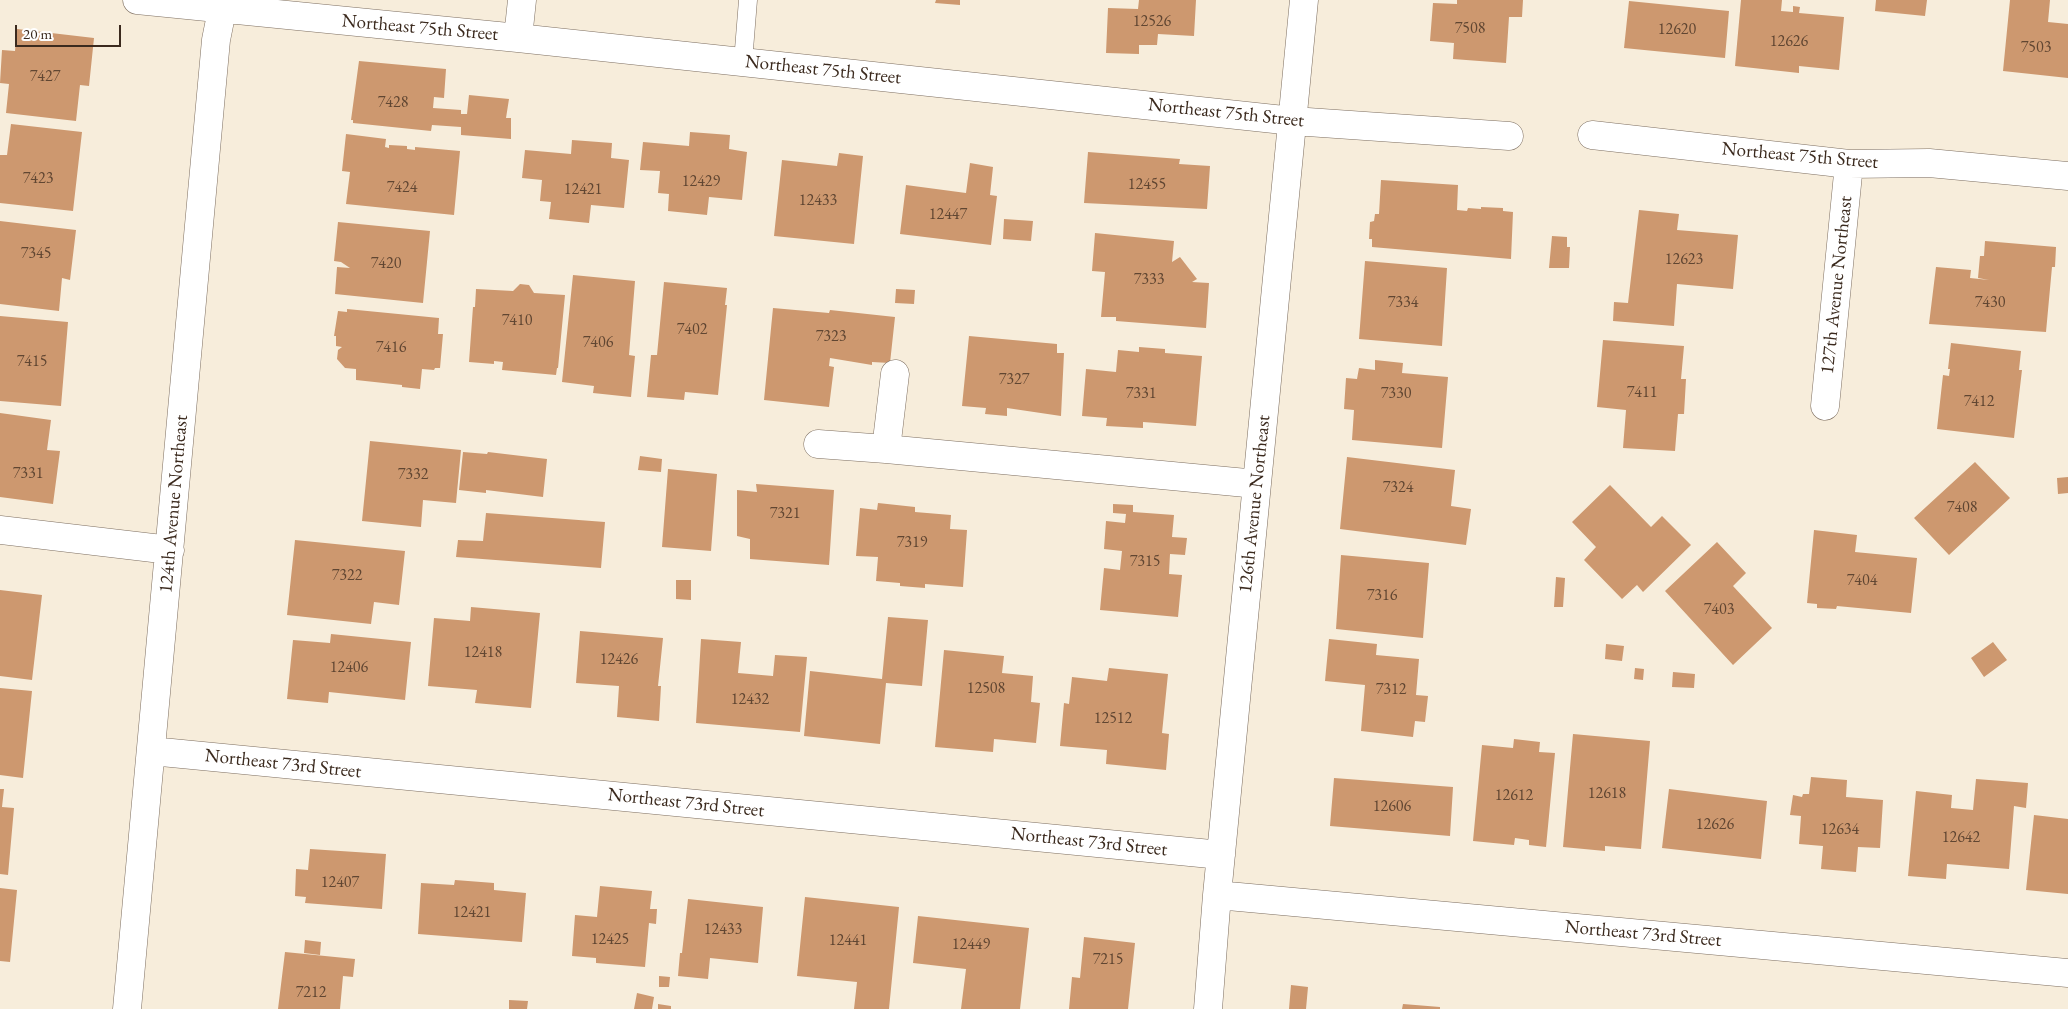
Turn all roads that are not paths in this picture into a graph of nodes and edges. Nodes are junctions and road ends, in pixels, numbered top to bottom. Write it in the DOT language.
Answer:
graph roads {
  1 [pos="137,0"];
  2 [pos="522,0"];
  3 [pos="748,0"];
  4 [pos="1304,0"];
  5 [pos="223,5"];
  6 [pos="518,38"];
  7 [pos="743,62"];
  8 [pos="1293,121"];
  9 [pos="1592,135"];
  10 [pos="1509,136"];
  11 [pos="1849,164"];
  12 [pos="2068,176"];
  13 [pos="895,374"];
  14 [pos="1825,406"];
  15 [pos="818,444"];
  16 [pos="886,449"];
  17 [pos="1257,484"];
  18 [pos="0,530"];
  19 [pos="170,550"];
  20 [pos="151,751"];
  21 [pos="1221,855"];
  22 [pos="1217,895"];
  23 [pos="2068,973"];
  24 [pos="127,1009"];
  25 [pos="1208,1009"];
  1 -- 5 [label="street, Northeast 75th Street"];
  2 -- 6 [label="street"];
  3 -- 7 [label="lane"];
  4 -- 8 [label="street, 126th Avenue Northeast"];
  5 -- 6 [label="street, Northeast 75th Street"];
  5 -- 19 [label="street, 124th Avenue Northeast"];
  6 -- 7 [label="street, Northeast 75th Street"];
  7 -- 8 [label="street, Northeast 75th Street"];
  8 -- 10 [label="street, Northeast 75th Street"];
  8 -- 17 [label="street, 126th Avenue Northeast"];
  9 -- 11 [label="street, Northeast 75th Street"];
  11 -- 12 [label="street, Northeast 75th Street"];
  11 -- 14 [label="street, 127th Avenue Northeast"];
  13 -- 16 [label="street"];
  15 -- 16 [label="street"];
  16 -- 17 [label="street"];
  17 -- 21 [label="street, 126th Avenue Northeast"];
  18 -- 19 [label="street"];
  19 -- 20 [label="street, 124th Avenue Northeast"];
  20 -- 21 [label="street, Northeast 73rd Street"];
  20 -- 24 [label="street, 124th Avenue Northeast"];
  21 -- 22 [label="street, 126th Avenue Northeast"];
  22 -- 23 [label="street, Northeast 73rd Street"];
  22 -- 25 [label="street, 126th Avenue Northeast"];
}
